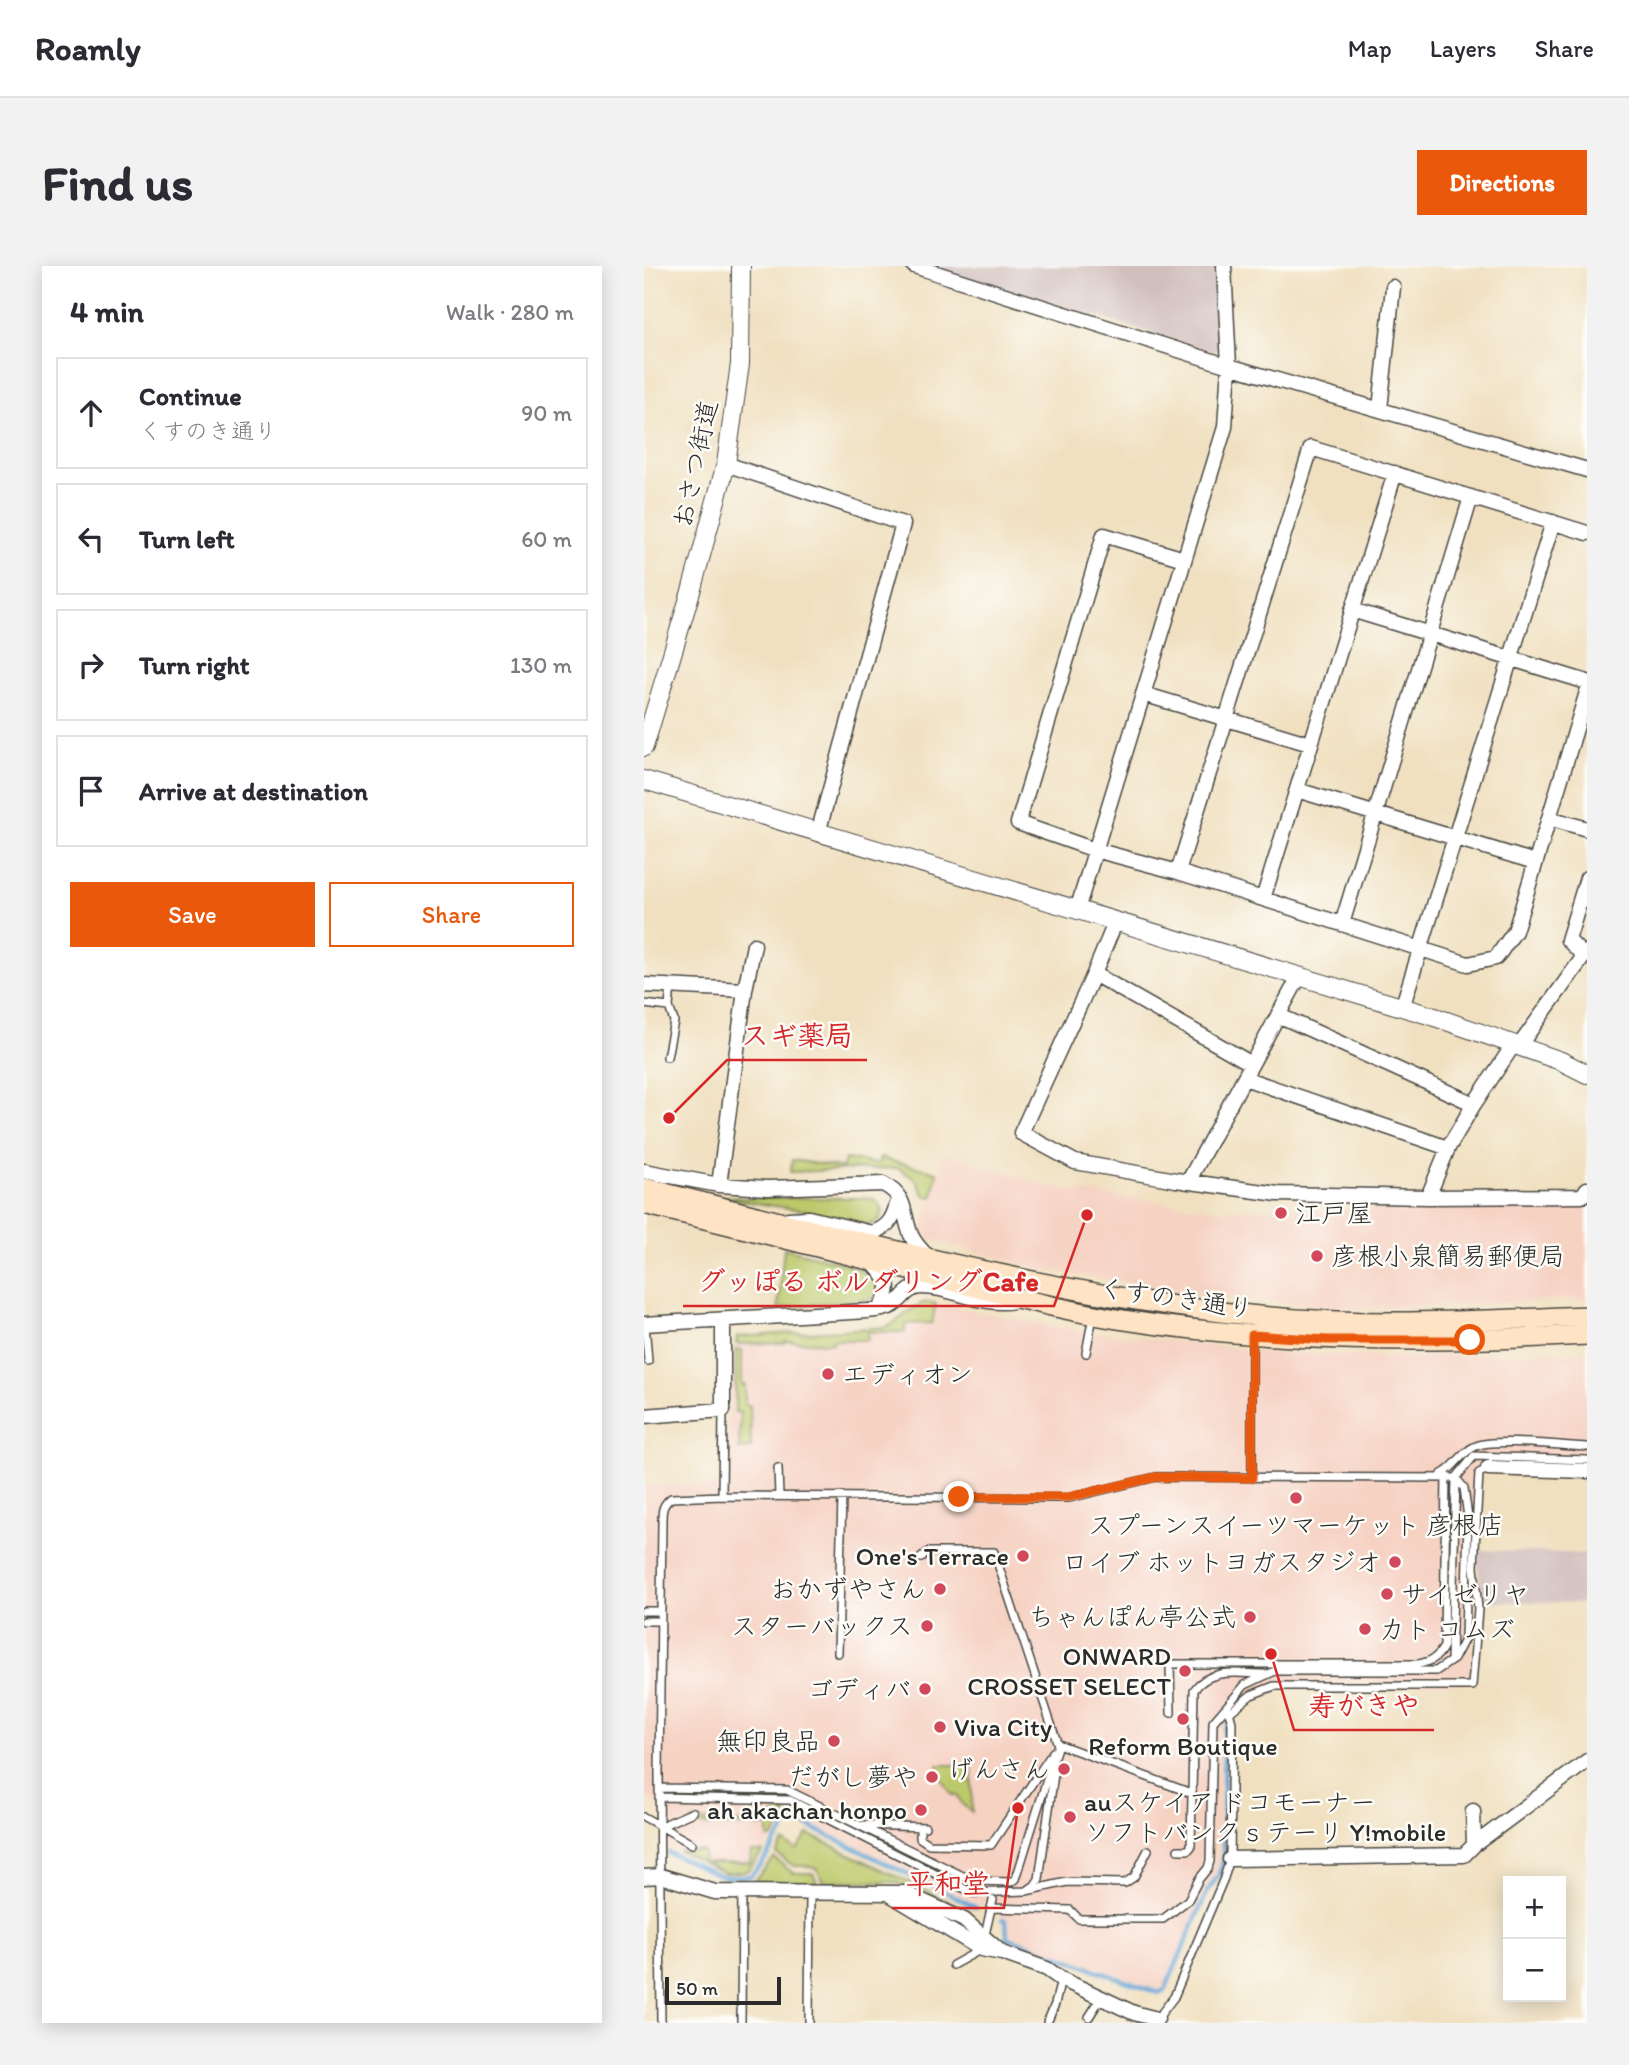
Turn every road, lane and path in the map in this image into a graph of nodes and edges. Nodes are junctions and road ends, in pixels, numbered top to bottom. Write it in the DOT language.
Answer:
graph roads {
  1 [pos="741,266"];
  2 [pos="914,266"];
  3 [pos="1224,266"];
  4 [pos="1393,287"];
  5 [pos="1229,366"];
  6 [pos="1380,409"];
  7 [pos="726,464"];
  8 [pos="1587,470"];
  9 [pos="1395,473"];
  10 [pos="1471,497"];
  11 [pos="1553,522"];
  12 [pos="1587,533"];
  13 [pos="1185,559"];
  14 [pos="1352,610"];
  15 [pos="1431,634"];
  16 [pos="1510,659"];
  17 [pos="1587,682"];
  18 [pos="1587,692"];
  19 [pos="1143,694"];
  20 [pos="1226,719"];
  21 [pos="1310,744"];
  22 [pos="644,747"];
  23 [pos="644,780"];
  24 [pos="1297,790"];
  25 [pos="1376,814"];
  26 [pos="1549,818"];
  27 [pos="1587,829"];
  28 [pos="818,833"];
  29 [pos="1457,839"];
  30 [pos="1095,850"];
  31 [pos="1535,862"];
  32 [pos="1178,872"];
  33 [pos="1587,878"];
  34 [pos="1263,899"];
  35 [pos="1077,910"];
  36 [pos="1115,923"];
  37 [pos="1342,924"];
  38 [pos="754,945"];
  39 [pos="1422,949"];
  40 [pos="1586,954"];
  41 [pos="1094,975"];
  42 [pos="1299,977"];
  43 [pos="644,985"];
  44 [pos="671,986"];
  45 [pos="745,990"];
  46 [pos="644,1004"];
  47 [pos="669,1007"];
  48 [pos="1402,1008"];
  49 [pos="1278,1015"];
  50 [pos="1517,1045"];
  51 [pos="667,1057"];
  52 [pos="1250,1063"];
  53 [pos="1587,1074"];
  54 [pos="1244,1078"];
  55 [pos="1474,1104"];
  56 [pos="1448,1148"];
  57 [pos="644,1171"];
  58 [pos="1188,1182"];
  59 [pos="719,1185"];
  60 [pos="644,1188"];
  61 [pos="1587,1189"];
  62 [pos="900,1196"];
  63 [pos="1428,1197"];
  64 [pos="644,1204"];
  65 [pos="743,1220"];
  66 [pos="772,1220"];
  67 [pos="928,1257"];
  68 [pos="870,1260"];
  69 [pos="1021,1299"];
  70 [pos="879,1309"];
  71 [pos="1093,1314"];
  72 [pos="1587,1316"];
  73 [pos="723,1321"];
  74 [pos="644,1324"];
  75 [pos="1252,1335"];
  76 [pos="1587,1335"];
  77 [pos="1086,1353"];
  78 [pos="648,1361"];
  79 [pos="723,1410"];
  80 [pos="644,1416"];
  81 [pos="1587,1447"];
  82 [pos="1587,1460"];
  83 [pos="778,1468"];
  84 [pos="1488,1468"];
  85 [pos="1587,1471"];
  86 [pos="1446,1475"];
  87 [pos="1252,1478"];
  88 [pos="1455,1478"];
  89 [pos="722,1496"];
  90 [pos="779,1496"];
  91 [pos="842,1496"];
  92 [pos="652,1503"];
  93 [pos="662,1509"];
  94 [pos="1450,1528"];
  95 [pos="652,1539"];
  96 [pos="662,1539"];
  97 [pos="921,1558"];
  98 [pos="651,1575"];
  99 [pos="662,1575"];
  100 [pos="644,1611"];
  101 [pos="662,1611"];
  102 [pos="644,1621"];
  103 [pos="661,1621"];
  104 [pos="838,1653"];
  105 [pos="1171,1713"];
  106 [pos="1230,1714"];
  107 [pos="1058,1744"];
  108 [pos="1587,1760"];
  109 [pos="650,1773"];
  110 [pos="659,1773"];
  111 [pos="659,1793"];
  112 [pos="687,1793"];
  113 [pos="1191,1794"];
  114 [pos="1473,1811"];
  115 [pos="693,1812"];
  116 [pos="644,1817"];
  117 [pos="860,1824"];
  118 [pos="659,1827"];
  119 [pos="692,1844"];
  120 [pos="1474,1846"];
  121 [pos="1148,1850"];
  122 [pos="1178,1850"];
  123 [pos="1230,1859"];
  124 [pos="661,1876"];
  125 [pos="644,1877"];
  126 [pos="742,1892"];
  127 [pos="810,1892"];
  128 [pos="887,1892"];
  129 [pos="1026,1892"];
  130 [pos="983,1943"];
  131 [pos="953,1965"];
  132 [pos="1061,1979"];
  133 [pos="1101,1998"];
  134 [pos="1089,2017"];
  135 [pos="1157,2018"];
  136 [pos="661,2023"];
  137 [pos="741,2023"];
  138 [pos="809,2023"];
  139 [pos="1047,2023"];
  1 -- 7 [label="street, おさつ街道"];
  2 -- 5 [label="street"];
  3 -- 5 [label="street"];
  4 -- 6 [label="street"];
  5 -- 6 [label="street"];
  5 -- 13 [label="street"];
  6 -- 8 [label="street"];
  7 -- 22 [label="street, おさつ街道"];
  7 -- 28 [label="street"];
  9 -- 10 [label="street"];
  9 -- 14 [label="street"];
  9 -- 20 [label="street"];
  10 -- 11 [label="street"];
  10 -- 15 [label="street"];
  11 -- 12 [label="street"];
  11 -- 16 [label="street"];
  13 -- 19 [label="street"];
  13 -- 30 [label="street"];
  14 -- 15 [label="street"];
  14 -- 21 [label="street"];
  15 -- 16 [label="street"];
  15 -- 25 [label="street"];
  16 -- 17 [label="street"];
  16 -- 29 [label="street"];
  18 -- 26 [label="street"];
  19 -- 20 [label="street"];
  19 -- 30 [label="street"];
  20 -- 21 [label="street"];
  20 -- 32 [label="street"];
  21 -- 24 [label="street"];
  23 -- 28 [label="street"];
  24 -- 25 [label="street"];
  24 -- 34 [label="street"];
  25 -- 29 [label="street"];
  25 -- 37 [label="street"];
  26 -- 27 [label="street"];
  26 -- 31 [label="street"];
  28 -- 35 [label="street"];
  29 -- 31 [label="street"];
  29 -- 39 [label="street"];
  30 -- 32 [label="street"];
  30 -- 35 [label="street"];
  31 -- 39 [label="street"];
  32 -- 34 [label="street"];
  33 -- 40 [label="street"];
  34 -- 37 [label="street"];
  35 -- 36 [label="street"];
  36 -- 41 [label="street"];
  36 -- 42 [label="street"];
  37 -- 39 [label="street"];
  38 -- 45 [label="street"];
  39 -- 48 [label="street"];
  40 -- 50 [label="street"];
  41 -- 52 [label="street"];
  41 -- 58 [label="street"];
  42 -- 48 [label="street"];
  42 -- 49 [label="street"];
  43 -- 44 [label="street"];
  44 -- 45 [label="street"];
  44 -- 47 [label="lane"];
  45 -- 59 [label="street"];
  46 -- 47 [label="lane"];
  47 -- 51 [label="lane"];
  48 -- 50 [label="street"];
  49 -- 52 [label="street"];
  49 -- 55 [label="street"];
  50 -- 53 [label="street"];
  50 -- 55 [label="street"];
  52 -- 54 [label="street"];
  54 -- 56 [label="street"];
  54 -- 58 [label="street"];
  55 -- 56 [label="street"];
  56 -- 63 [label="street"];
  57 -- 59 [label="street"];
  58 -- 63 [label="street"];
  59 -- 62 [label="street"];
  60 -- 65 [label="main road, くすのき通り"];
  61 -- 63 [label="street"];
  62 -- 66 [label="street"];
  62 -- 67 [label="street"];
  64 -- 65 [label="main road, くすのき通り"];
  65 -- 66 [label="main road, くすのき通り"];
  65 -- 68 [label="main road, くすのき通り"];
  66 -- 67 [label="main road, くすのき通り"];
  67 -- 72 [label="main road, くすのき通り"];
  68 -- 69 [label="main road, くすのき通り"];
  68 -- 70 [label="street"];
  69 -- 70 [label="street"];
  69 -- 71 [label="main road, くすのき通り"];
  70 -- 73 [label="street"];
  71 -- 75 [label="main road, くすのき通り"];
  71 -- 77 [label="lane"];
  73 -- 74 [label="street"];
  73 -- 79 [label="street"];
  74 -- 78 [label="lane"];
  75 -- 76 [label="main road, くすのき通り"];
  75 -- 87 [label="lane"];
  79 -- 80 [label="street"];
  79 -- 89 [label="lane"];
  81 -- 86 [label="lane"];
  82 -- 88 [label="lane"];
  83 -- 90 [label="lane"];
  84 -- 85 [label="street"];
  84 -- 106 [label="lane"];
  86 -- 87 [label="lane"];
  86 -- 88 [label="lane"];
  86 -- 94 [label="lane"];
  87 -- 91 [label="lane"];
  88 -- 94 [label="lane"];
  88 -- 106 [label="lane"];
  89 -- 90 [label="lane"];
  89 -- 93 [label="lane"];
  90 -- 91 [label="lane"];
  91 -- 104 [label="lane"];
  92 -- 93 [label="lane"];
  93 -- 96 [label="lane"];
  94 -- 105 [label="lane"];
  94 -- 113 [label="lane"];
  95 -- 96 [label="lane"];
  96 -- 99 [label="lane"];
  97 -- 107 [label="lane"];
  98 -- 99 [label="lane"];
  99 -- 101 [label="lane"];
  100 -- 101 [label="lane"];
  101 -- 103 [label="lane"];
  102 -- 103 [label="lane"];
  103 -- 110 [label="lane"];
  106 -- 123 [label="lane"];
  106 -- 130 [label="lane"];
  107 -- 113 [label="lane"];
  107 -- 117 [label="lane"];
  107 -- 117 [label="lane"];
  107 -- 129 [label="lane"];
  108 -- 120 [label="street"];
  109 -- 110 [label="lane"];
  110 -- 111 [label="lane"];
  111 -- 112 [label="lane"];
  111 -- 118 [label="lane"];
  112 -- 117 [label="lane"];
  112 -- 129 [label="lane"];
  113 -- 122 [label="lane"];
  114 -- 120 [label="street"];
  115 -- 118 [label="lane"];
  116 -- 118 [label="lane"];
  118 -- 119 [label="lane"];
  118 -- 124 [label="lane"];
  120 -- 123 [label="street"];
  121 -- 129 [label="lane"];
  123 -- 135 [label="lane"];
  124 -- 125 [label="street"];
  124 -- 126 [label="street"];
  124 -- 136 [label="lane"];
  126 -- 127 [label="street"];
  126 -- 137 [label="lane"];
  127 -- 128 [label="street"];
  127 -- 138 [label="lane"];
  128 -- 130 [label="street"];
  128 -- 130 [label="street"];
  130 -- 131 [label="lane"];
  130 -- 132 [label="street"];
  132 -- 133 [label="street"];
  132 -- 139 [label="lane"];
  133 -- 134 [label="lane"];
  133 -- 135 [label="street"];
}
